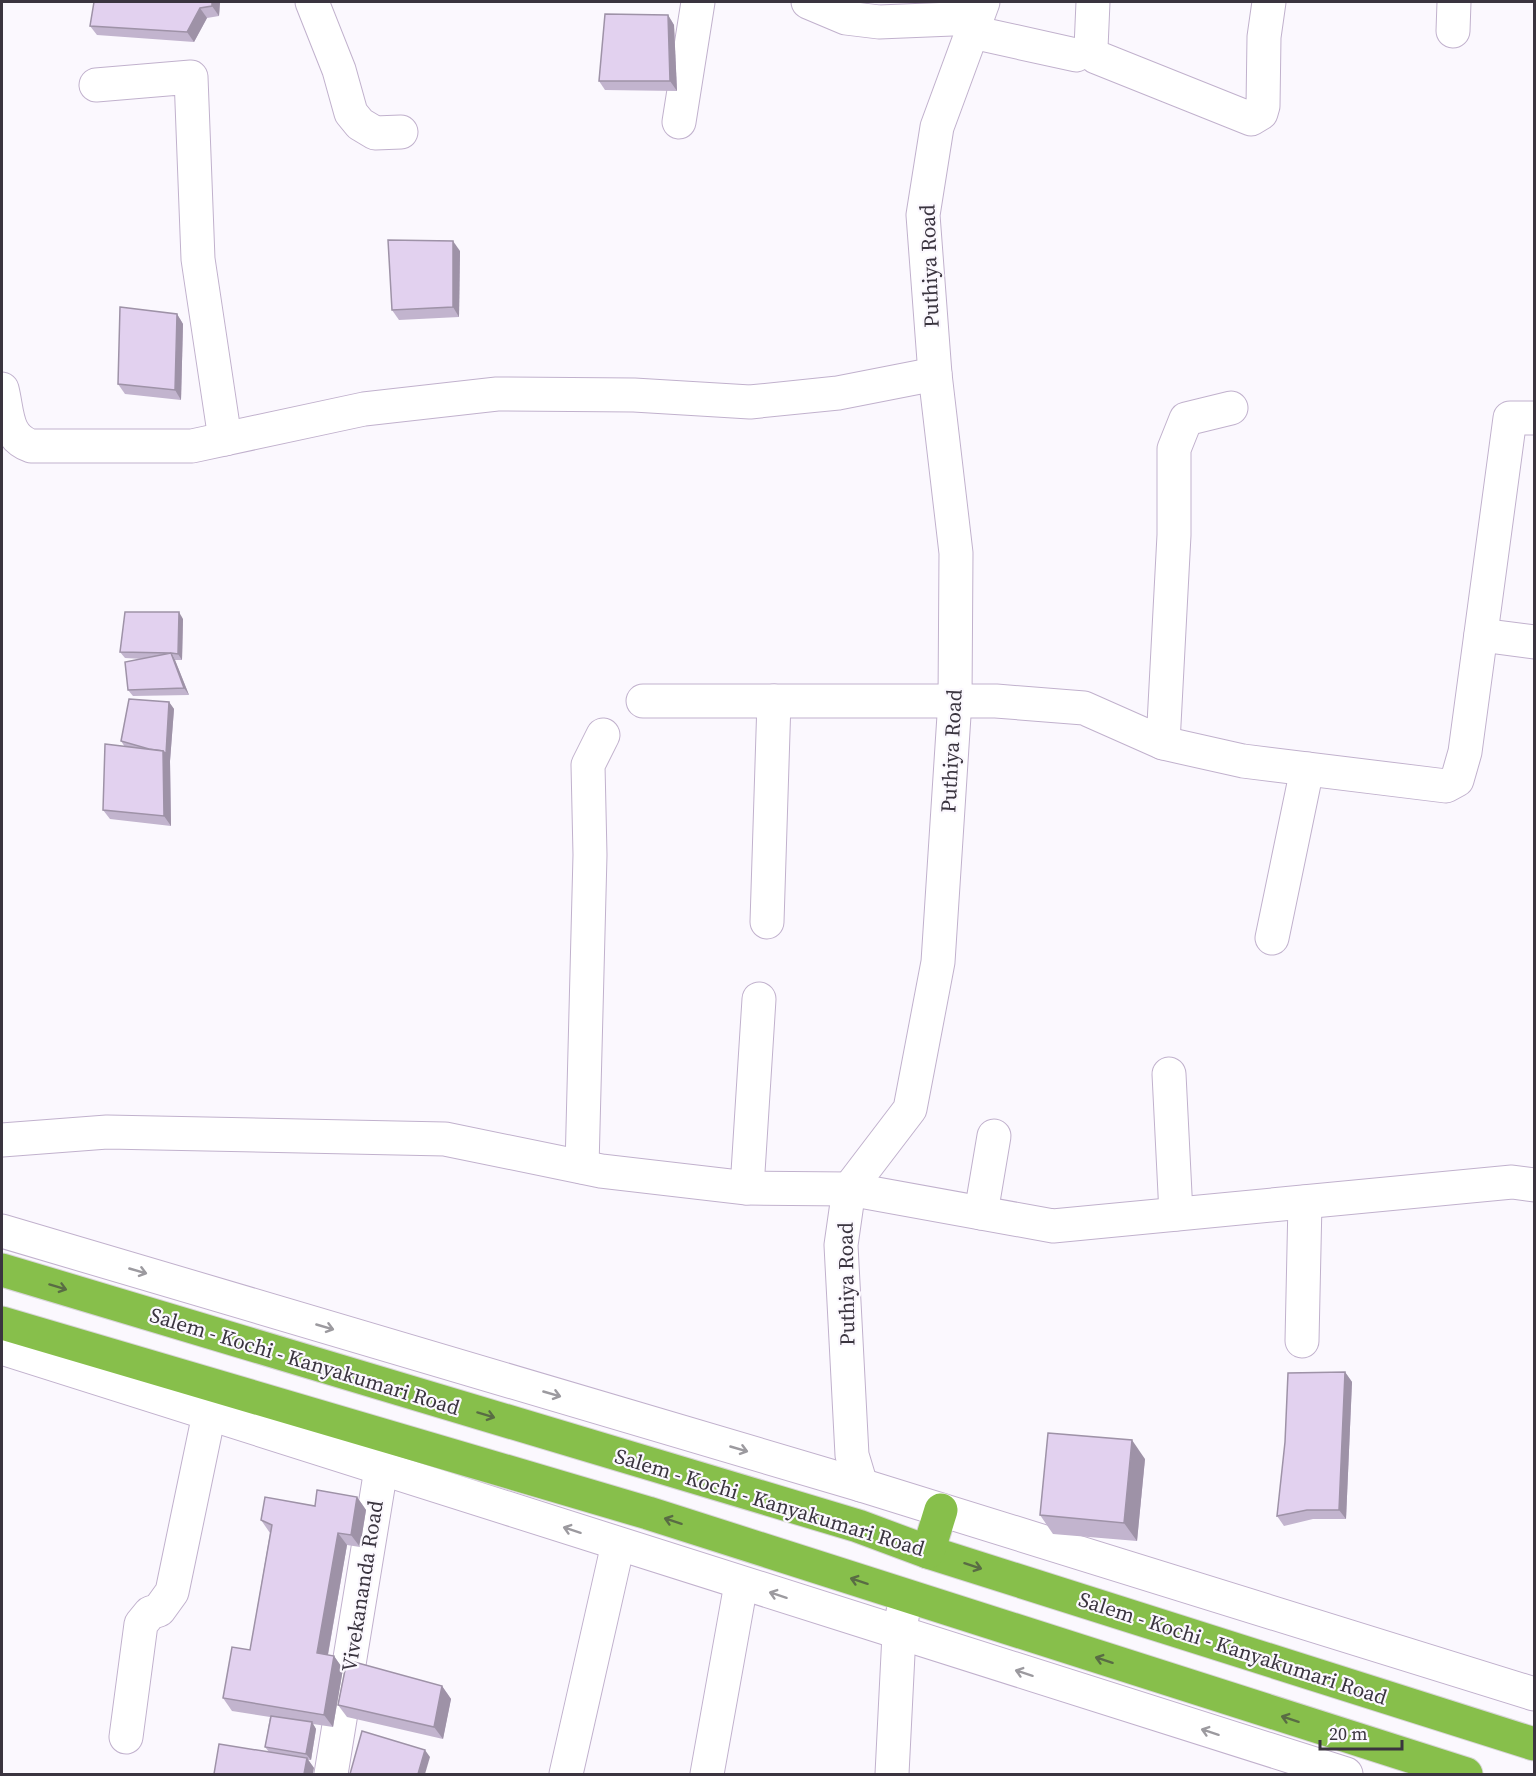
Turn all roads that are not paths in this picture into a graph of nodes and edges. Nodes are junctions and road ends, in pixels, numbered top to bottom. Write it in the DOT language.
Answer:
graph roads {
  1 [pos="312,2"];
  2 [pos="698,2"];
  3 [pos="808,2"];
  4 [pos="1093,2"];
  5 [pos="1269,2"];
  6 [pos="978,17"];
  7 [pos="1076,55"];
  8 [pos="96,85"];
  9 [pos="679,122"];
  10 [pos="401,132"];
  11 [pos="935,374"];
  12 [pos="2,389"];
  13 [pos="1231,408"];
  14 [pos="1534,418"];
  15 [pos="225,439"];
  16 [pos="1481,635"];
  17 [pos="1534,642"];
  18 [pos="955,700"];
  19 [pos="644,701"];
  20 [pos="774,701"];
  21 [pos="603,735"];
  22 [pos="1163,743"];
  23 [pos="1307,769"];
  24 [pos="767,922"];
  25 [pos="1272,938"];
  26 [pos="759,999"];
  27 [pos="1169,1074"];
  28 [pos="994,1136"];
  29 [pos="2,1140"];
  30 [pos="582,1167"];
  31 [pos="1534,1185"];
  32 [pos="747,1188"];
  33 [pos="849,1189"];
  34 [pos="1305,1202"];
  35 [pos="981,1213"];
  36 [pos="1176,1214"];
  37 [pos="2,1231"];
  38 [pos="2,1270"];
  39 [pos="2,1323"];
  40 [pos="1302,1341"];
  41 [pos="2,1348"];
  42 [pos="209,1414"];
  43 [pos="381,1469"];
  44 [pos="861,1485"];
  45 [pos="941,1510"];
  46 [pos="618,1544"];
  47 [pos="928,1552"];
  48 [pos="741,1584"];
  49 [pos="906,1597"];
  50 [pos="899,1634"];
  51 [pos="1534,1694"];
  52 [pos="126,1737"];
  53 [pos="1534,1744"];
  54 [pos="1307,1769"];
  55 [pos="331,1774"];
  56 [pos="566,1774"];
  57 [pos="707,1774"];
  58 [pos="892,1774"];
  59 [pos="1346,1774"];
  60 [pos="1466,1774"];
  1 -- 10 [label="street"];
  2 -- 9 [label="street"];
  3 -- 6 [label="street"];
  4 -- 5 [label="street"];
  6 -- 7 [label="street"];
  6 -- 11 [label="street, Puthiya Road"];
  8 -- 15 [label="street"];
  11 -- 15 [label="street"];
  11 -- 18 [label="street, Puthiya Road"];
  12 -- 15 [label="street"];
  13 -- 22 [label="street"];
  14 -- 16 [label="street"];
  16 -- 17 [label="street"];
  16 -- 23 [label="street"];
  18 -- 20 [label="street"];
  18 -- 22 [label="street"];
  18 -- 33 [label="street, Puthiya Road"];
  19 -- 20 [label="street"];
  20 -- 24 [label="street"];
  21 -- 30 [label="street"];
  22 -- 23 [label="street"];
  23 -- 25 [label="street"];
  26 -- 32 [label="street"];
  27 -- 36 [label="street"];
  28 -- 35 [label="street"];
  29 -- 30 [label="street"];
  30 -- 32 [label="street"];
  31 -- 34 [label="street"];
  32 -- 33 [label="street"];
  33 -- 35 [label="street"];
  33 -- 44 [label="street, Puthiya Road"];
  34 -- 36 [label="street"];
  34 -- 40 [label="street"];
  35 -- 36 [label="street"];
  37 -- 44 [label="street, one-way"];
  38 -- 47 [label="highway, Salem - Kochi - Kanyakumari Road, one-way"];
  49 -- 39 [label="highway, one-way"];
  41 -- 42 [label="street"];
  42 -- 43 [label="street"];
  42 -- 52 [label="street"];
  46 -- 43 [label="street, one-way"];
  43 -- 55 [label="street, Vivekananda Road"];
  44 -- 45 [label="street"];
  45 -- 47 [label="highway"];
  45 -- 51 [label="street"];
  46 -- 48 [label="street"];
  46 -- 56 [label="street"];
  47 -- 53 [label="highway, Salem - Kochi - Kanyakumari Road, one-way"];
  50 -- 48 [label="street, one-way"];
  48 -- 57 [label="street"];
  49 -- 50 [label="street"];
  60 -- 49 [label="highway, one-way"];
  54 -- 50 [label="street, one-way"];
  50 -- 58 [label="street"];
  54 -- 59 [label="street"];
}
